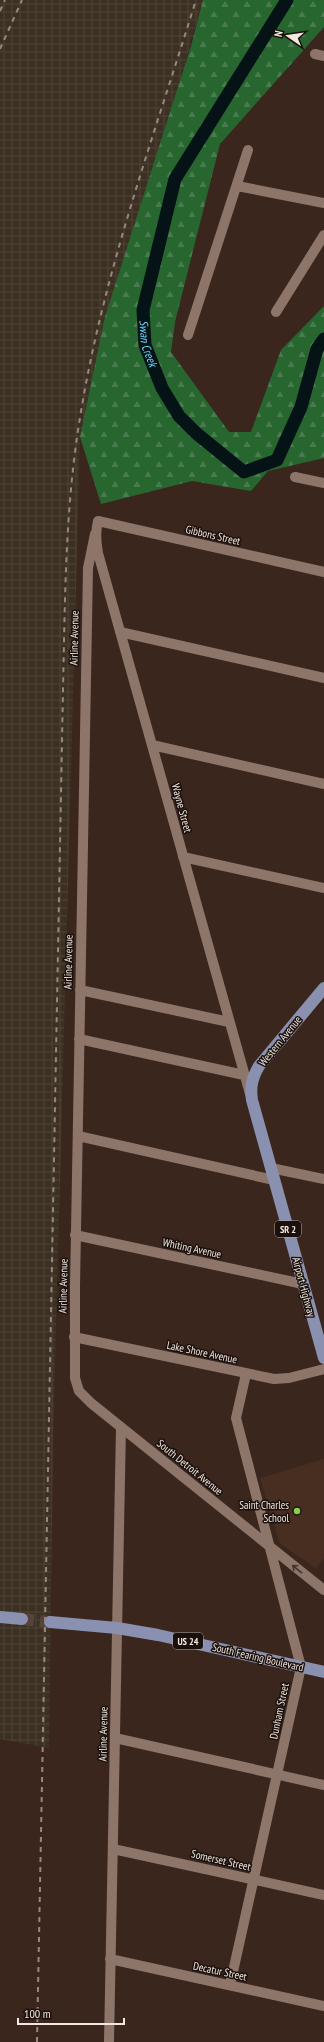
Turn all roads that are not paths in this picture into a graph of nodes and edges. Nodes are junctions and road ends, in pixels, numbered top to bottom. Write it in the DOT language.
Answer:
graph roads {
  1 [pos="248,150"];
  2 [pos="237,186"];
  3 [pos="324,203"];
  4 [pos="324,235"];
  5 [pos="276,312"];
  6 [pos="188,335"];
  7 [pos="295,477"];
  8 [pos="324,483"];
  9 [pos="98,521"];
  10 [pos="95,534"];
  11 [pos="324,572"];
  12 [pos="120,632"];
  13 [pos="324,678"];
  14 [pos="152,745"];
  15 [pos="324,784"];
  16 [pos="183,857"];
  17 [pos="324,888"];
  18 [pos="324,988"];
  19 [pos="80,990"];
  20 [pos="229,1022"];
  21 [pos="79,1039"];
  22 [pos="244,1075"];
  23 [pos="252,1100"];
  24 [pos="78,1136"];
  25 [pos="270,1168"];
  26 [pos="324,1179"];
  27 [pos="274,1180"];
  28 [pos="76,1235"];
  29 [pos="303,1284"];
  30 [pos="321,1337"];
  31 [pos="74,1338"];
  32 [pos="324,1358"];
  33 [pos="324,1369"];
  34 [pos="246,1374"];
  35 [pos="79,1391"];
  36 [pos="121,1427"];
  37 [pos="271,1547"];
  38 [pos="324,1590"];
  39 [pos="0,1617"];
  40 [pos="22,1619"];
  41 [pos="50,1622"];
  42 [pos="117,1628"];
  43 [pos="301,1667"];
  44 [pos="324,1672"];
  45 [pos="115,1738"];
  46 [pos="277,1774"];
  47 [pos="324,1785"];
  48 [pos="113,1849"];
  49 [pos="253,1880"];
  50 [pos="324,1895"];
  51 [pos="110,1959"];
  52 [pos="230,1985"];
  53 [pos="324,2006"];
  54 [pos="109,2042"];
  1 -- 2 [label="street"];
  2 -- 3 [label="street"];
  2 -- 6 [label="street"];
  4 -- 5 [label="street"];
  7 -- 8 [label="street"];
  9 -- 10 [label="street, Wayne Street"];
  9 -- 11 [label="street, Gibbons Street"];
  10 -- 12 [label="street, Wayne Street"];
  10 -- 19 [label="street, Airline Avenue"];
  12 -- 13 [label="street"];
  12 -- 14 [label="street, Wayne Street"];
  14 -- 15 [label="street"];
  14 -- 16 [label="street, Wayne Street"];
  16 -- 17 [label="street"];
  16 -- 20 [label="street, Wayne Street"];
  18 -- 23 [label="main road, Western Avenue / SR 2"];
  19 -- 20 [label="street"];
  19 -- 21 [label="street, Airline Avenue"];
  20 -- 22 [label="street, Wayne Street"];
  21 -- 22 [label="street"];
  21 -- 24 [label="street, Airline Avenue"];
  22 -- 23 [label="street, Wayne Street"];
  23 -- 25 [label="main road, Airport Highway / SR 2"];
  24 -- 27 [label="street"];
  24 -- 28 [label="street, Airline Avenue"];
  25 -- 26 [label="street"];
  25 -- 27 [label="main road, Airport Highway / SR 2"];
  27 -- 29 [label="main road, Airport Highway / SR 2"];
  28 -- 29 [label="street, Whiting Avenue"];
  28 -- 31 [label="street, Airline Avenue"];
  29 -- 30 [label="main road, Airport Highway / SR 2"];
  30 -- 32 [label="main road, Airport Highway / SR 2"];
  31 -- 34 [label="street, Lake Shore Avenue"];
  31 -- 35 [label="street, Airline Avenue"];
  33 -- 34 [label="street, Lake Shore Avenue"];
  34 -- 37 [label="street, Dunham Street"];
  35 -- 36 [label="street, South Detroit Avenue"];
  36 -- 37 [label="street, South Detroit Avenue"];
  36 -- 42 [label="street, Airline Avenue"];
  38 -- 37 [label="street, South Detroit Avenue, one-way"];
  37 -- 43 [label="street, Dunham Street"];
  39 -- 40 [label="main road"];
  41 -- 42 [label="main road, South Fearing Boulevard / US 24"];
  42 -- 43 [label="main road, South Fearing Boulevard / US 24"];
  42 -- 45 [label="street, Airline Avenue"];
  43 -- 44 [label="main road, South Fearing Boulevard / US 24"];
  43 -- 46 [label="street, Dunham Street"];
  45 -- 46 [label="street"];
  45 -- 48 [label="street, Airline Avenue"];
  46 -- 47 [label="street"];
  46 -- 49 [label="street, Dunham Street"];
  48 -- 49 [label="street, Somerset Street"];
  48 -- 51 [label="street, Airline Avenue"];
  49 -- 50 [label="street, Somerset Street"];
  49 -- 52 [label="street, Dunham Street"];
  51 -- 52 [label="street, Decatur Street"];
  51 -- 54 [label="street, Airline Avenue"];
  52 -- 53 [label="street, Decatur Street"];
}
